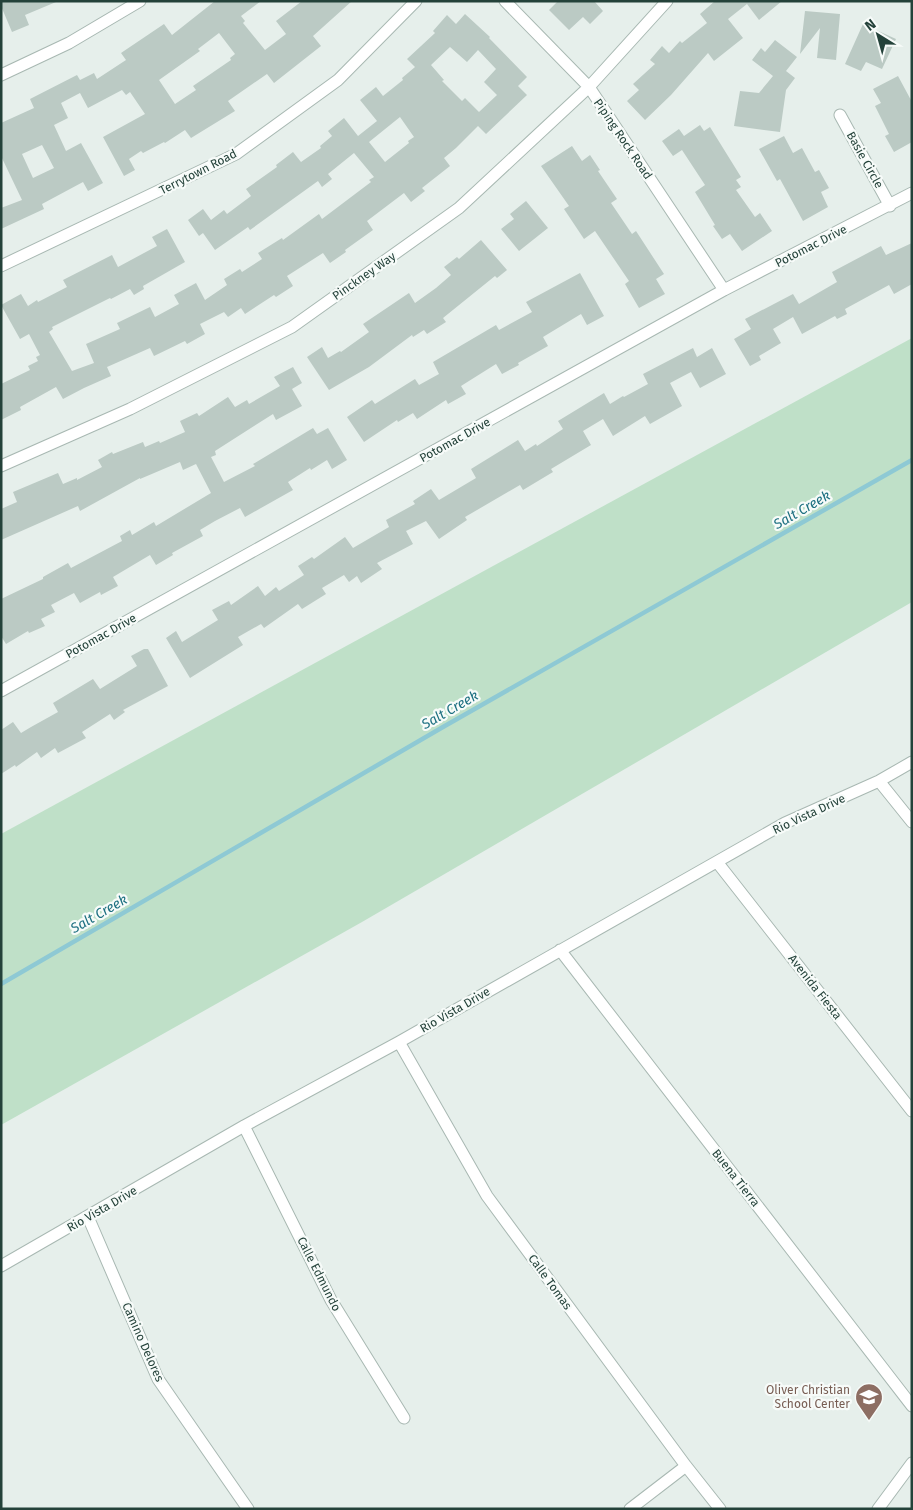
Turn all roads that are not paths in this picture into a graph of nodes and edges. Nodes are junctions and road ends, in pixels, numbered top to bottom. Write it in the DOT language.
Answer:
graph roads {
  1 [pos="140,1"];
  2 [pos="416,1"];
  3 [pos="505,1"];
  4 [pos="667,1"];
  5 [pos="1,75"];
  6 [pos="589,87"];
  7 [pos="840,115"];
  8 [pos="912,193"];
  9 [pos="890,206"];
  10 [pos="1,266"];
  11 [pos="724,290"];
  12 [pos="1,466"];
  13 [pos="1,692"];
  14 [pos="912,762"];
  15 [pos="879,781"];
  16 [pos="912,822"];
  17 [pos="718,862"];
  18 [pos="560,950"];
  19 [pos="399,1042"];
  20 [pos="912,1111"];
  21 [pos="244,1126"];
  22 [pos="88,1217"];
  23 [pos="1,1266"];
  24 [pos="912,1406"];
  25 [pos="404,1418"];
  26 [pos="912,1463"];
  27 [pos="686,1466"];
  28 [pos="248,1509"];
  29 [pos="630,1509"];
  30 [pos="720,1509"];
  31 [pos="878,1509"];
  1 -- 5 [label="street"];
  2 -- 10 [label="street, Terrytown Road"];
  3 -- 6 [label="street, Piping Rock Road"];
  4 -- 6 [label="street, Pinckney Way"];
  6 -- 11 [label="street, Piping Rock Road"];
  6 -- 12 [label="street, Pinckney Way"];
  7 -- 9 [label="street, Basie Circle"];
  8 -- 9 [label="street, Potomac Drive"];
  9 -- 11 [label="street, Potomac Drive"];
  11 -- 13 [label="street, Potomac Drive"];
  14 -- 15 [label="street, Rio Vista Drive"];
  15 -- 16 [label="street"];
  15 -- 17 [label="street, Rio Vista Drive"];
  17 -- 18 [label="street, Rio Vista Drive"];
  17 -- 20 [label="street, Avenida Fiesta"];
  18 -- 19 [label="street, Rio Vista Drive"];
  18 -- 24 [label="street, Buena Tierra"];
  19 -- 21 [label="street, Rio Vista Drive"];
  19 -- 27 [label="street, Calle Tomas"];
  21 -- 22 [label="street, Rio Vista Drive"];
  21 -- 25 [label="street, Calle Edmundo"];
  22 -- 23 [label="street, Rio Vista Drive"];
  22 -- 28 [label="street, Camino Delores"];
  26 -- 31 [label="street"];
  27 -- 29 [label="street"];
  27 -- 30 [label="street, Calle Tomas"];
}
